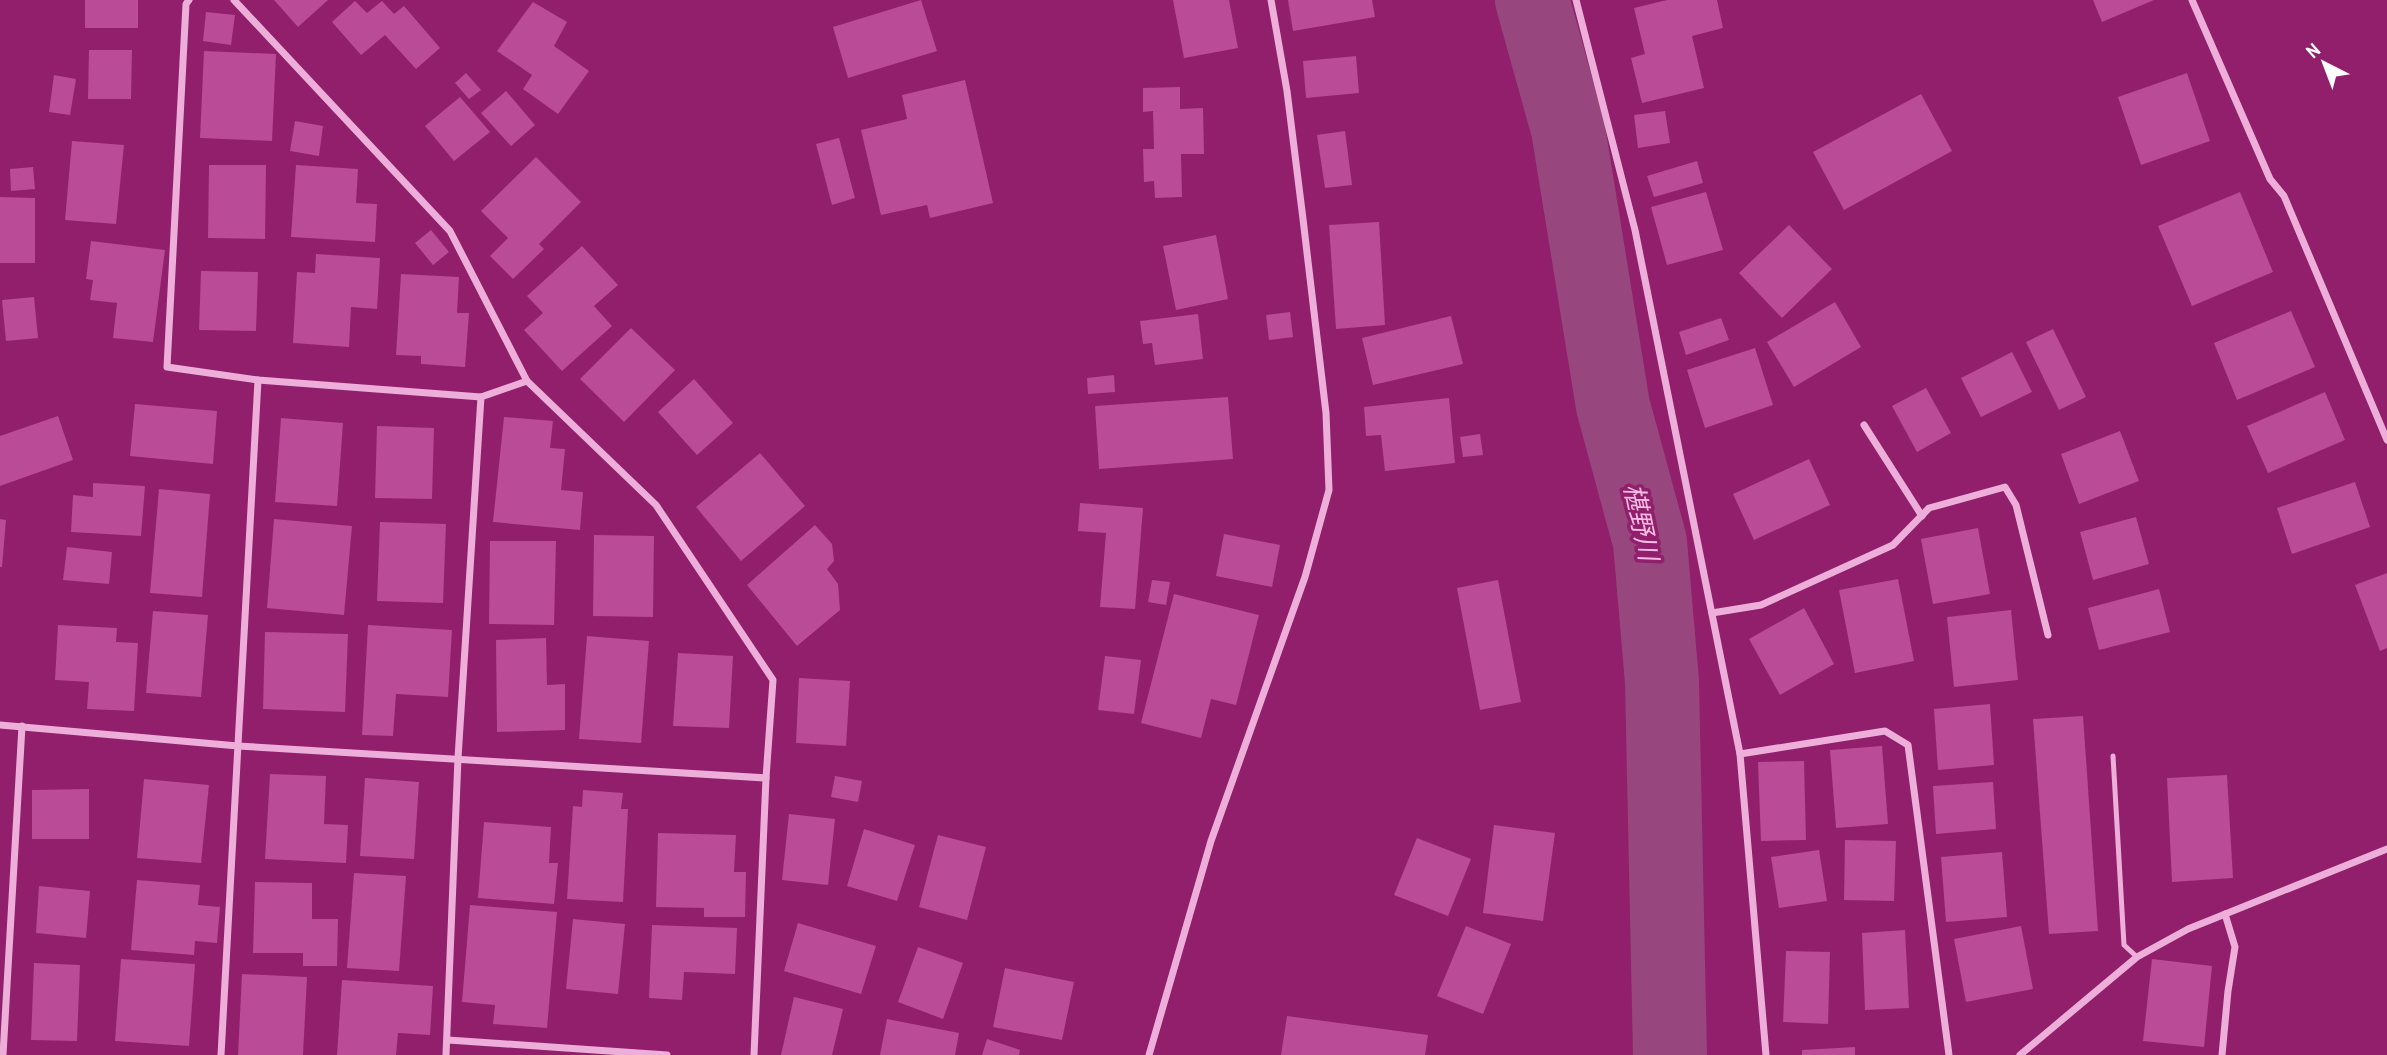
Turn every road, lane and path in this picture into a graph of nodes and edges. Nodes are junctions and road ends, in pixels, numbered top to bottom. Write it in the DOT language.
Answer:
graph roads {
  1 [pos="189,0"];
  2 [pos="234,0"];
  3 [pos="1271,0"];
  4 [pos="1576,0"];
  5 [pos="2192,0"];
  6 [pos="258,380"];
  7 [pos="527,381"];
  8 [pos="481,397"];
  9 [pos="1864,425"];
  10 [pos="2387,440"];
  11 [pos="1922,516"];
  12 [pos="1712,613"];
  13 [pos="2048,635"];
  14 [pos="0,725"];
  15 [pos="22,726"];
  16 [pos="238,746"];
  17 [pos="1741,754"];
  18 [pos="2113,756"];
  19 [pos="458,758"];
  20 [pos="766,778"];
  21 [pos="2387,849"];
  22 [pos="2225,914"];
  23 [pos="2137,957"];
  24 [pos="448,1040"];
  25 [pos="3,1055"];
  26 [pos="221,1055"];
  27 [pos="446,1055"];
  28 [pos="667,1055"];
  29 [pos="754,1055"];
  30 [pos="1149,1055"];
  31 [pos="1766,1055"];
  32 [pos="1949,1055"];
  33 [pos="2020,1055"];
  34 [pos="2222,1055"];
  1 -- 6 [label="street"];
  2 -- 7 [label="street"];
  3 -- 30 [label="street"];
  4 -- 12 [label="street"];
  5 -- 10 [label="street"];
  6 -- 8 [label="street"];
  6 -- 16 [label="street"];
  7 -- 8 [label="street"];
  7 -- 20 [label="street"];
  8 -- 19 [label="street"];
  9 -- 11 [label="street"];
  11 -- 12 [label="street"];
  11 -- 13 [label="street"];
  12 -- 17 [label="street"];
  14 -- 15 [label="street"];
  15 -- 16 [label="street"];
  15 -- 25 [label="street"];
  16 -- 19 [label="street"];
  16 -- 26 [label="street"];
  17 -- 31 [label="street"];
  17 -- 32 [label="street"];
  18 -- 23 [label="lane"];
  19 -- 20 [label="street"];
  19 -- 24 [label="street"];
  20 -- 29 [label="street"];
  21 -- 22 [label="street"];
  22 -- 23 [label="street"];
  22 -- 34 [label="street"];
  23 -- 33 [label="street"];
  24 -- 27 [label="street"];
  24 -- 28 [label="street"];
}
